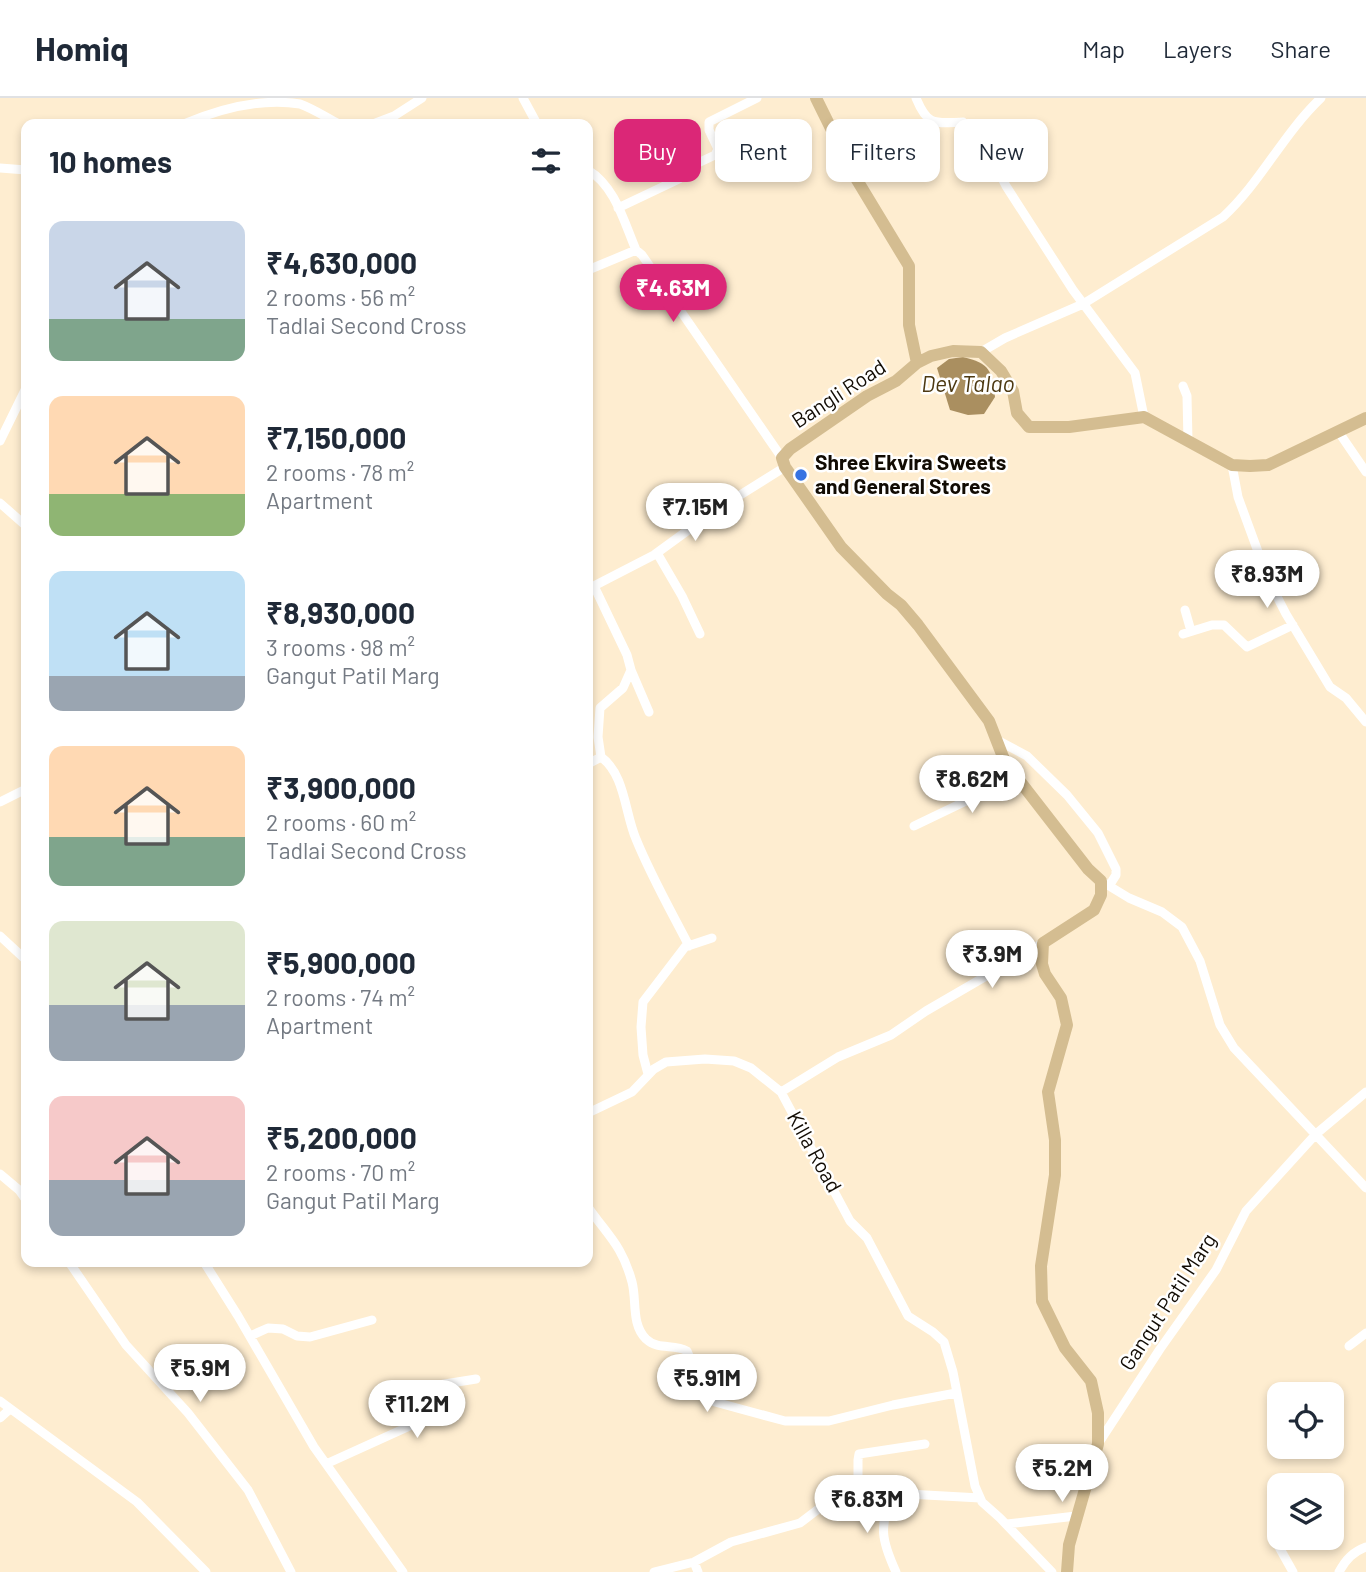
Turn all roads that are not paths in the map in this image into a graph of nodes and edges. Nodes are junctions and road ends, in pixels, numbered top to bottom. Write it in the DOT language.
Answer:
graph roads {
  1 [pos="422,98"];
  2 [pos="523,98"];
  3 [pos="757,98"];
  4 [pos="816,98"];
  5 [pos="916,98"];
  6 [pos="1321,98"];
  7 [pos="262,99"];
  8 [pos="196,119"];
  9 [pos="329,119"];
  10 [pos="386,119"];
  11 [pos="534,119"];
  12 [pos="0,168"];
  13 [pos="21,170"];
  14 [pos="593,173"];
  15 [pos="618,208"];
  16 [pos="636,250"];
  17 [pos="593,268"];
  18 [pos="1083,304"];
  19 [pos="981,352"];
  20 [pos="917,363"];
  21 [pos="1183,386"];
  22 [pos="21,398"];
  23 [pos="1144,417"];
  24 [pos="1366,418"];
  25 [pos="1338,431"];
  26 [pos="0,441"];
  27 [pos="1188,441"];
  28 [pos="783,462"];
  29 [pos="1232,466"];
  30 [pos="1366,472"];
  31 [pos="0,503"];
  32 [pos="21,522"];
  33 [pos="657,553"];
  34 [pos="593,586"];
  35 [pos="593,591"];
  36 [pos="1185,610"];
  37 [pos="1293,625"];
  38 [pos="700,634"];
  39 [pos="631,670"];
  40 [pos="649,712"];
  41 [pos="1366,722"];
  42 [pos="997,740"];
  43 [pos="601,757"];
  44 [pos="593,761"];
  45 [pos="1016,776"];
  46 [pos="21,792"];
  47 [pos="0,802"];
  48 [pos="914,826"];
  49 [pos="1105,883"];
  50 [pos="0,936"];
  51 [pos="712,938"];
  52 [pos="1043,943"];
  53 [pos="689,946"];
  54 [pos="21,955"];
  55 [pos="648,1074"];
  56 [pos="781,1092"];
  57 [pos="1366,1092"];
  58 [pos="593,1111"];
  59 [pos="1316,1134"];
  60 [pos="0,1174"];
  61 [pos="1366,1188"];
  62 [pos="21,1193"];
  63 [pos="593,1213"];
  64 [pos="72,1267"];
  65 [pos="207,1267"];
  66 [pos="372,1320"];
  67 [pos="1366,1333"];
  68 [pos="250,1336"];
  69 [pos="1349,1346"];
  70 [pos="477,1379"];
  71 [pos="956,1393"];
  72 [pos="0,1401"];
  73 [pos="10,1409"];
  74 [pos="0,1418"];
  75 [pos="925,1444"];
  76 [pos="1098,1444"];
  77 [pos="326,1464"];
  78 [pos="890,1493"];
  79 [pos="858,1494"];
  80 [pos="980,1498"];
  81 [pos="1076,1516"];
  82 [pos="1007,1524"];
  83 [pos="1366,1547"];
  84 [pos="1281,1550"];
  85 [pos="694,1562"];
  86 [pos="205,1572"];
  87 [pos="291,1572"];
  88 [pos="403,1572"];
  89 [pos="654,1572"];
  90 [pos="698,1572"];
  91 [pos="896,1572"];
  92 [pos="1052,1572"];
  93 [pos="1067,1572"];
  94 [pos="1293,1572"];
  95 [pos="1339,1572"];
  1 -- 10 [label="street"];
  2 -- 11 [label="street"];
  3 -- 15 [label="street"];
  4 -- 20 [label="main road"];
  5 -- 18 [label="street"];
  6 -- 18 [label="street"];
  7 -- 8 [label="street"];
  7 -- 9 [label="street"];
  12 -- 13 [label="street"];
  14 -- 15 [label="street"];
  15 -- 16 [label="street"];
  16 -- 17 [label="street"];
  16 -- 28 [label="street"];
  18 -- 19 [label="street"];
  18 -- 23 [label="street"];
  19 -- 20 [label="main road, Bangli Road"];
  19 -- 23 [label="main road"];
  20 -- 28 [label="main road, Bangli Road"];
  21 -- 27 [label="street"];
  22 -- 26 [label="street"];
  23 -- 27 [label="main road"];
  24 -- 25 [label="main road"];
  25 -- 29 [label="main road"];
  25 -- 30 [label="street"];
  27 -- 29 [label="main road"];
  28 -- 33 [label="street"];
  28 -- 42 [label="main road"];
  29 -- 37 [label="street"];
  31 -- 32 [label="street"];
  33 -- 34 [label="street"];
  33 -- 38 [label="street"];
  35 -- 39 [label="street"];
  36 -- 37 [label="street"];
  37 -- 41 [label="street"];
  39 -- 40 [label="street"];
  39 -- 43 [label="street"];
  42 -- 45 [label="main road"];
  42 -- 49 [label="street"];
  43 -- 44 [label="street"];
  43 -- 53 [label="street"];
  45 -- 48 [label="street"];
  45 -- 49 [label="main road"];
  46 -- 47 [label="street"];
  49 -- 52 [label="main road"];
  49 -- 59 [label="street"];
  50 -- 54 [label="street"];
  51 -- 53 [label="street"];
  52 -- 56 [label="street"];
  52 -- 76 [label="main road"];
  53 -- 55 [label="street"];
  55 -- 56 [label="street, Killa Road"];
  55 -- 58 [label="street, Killa Road"];
  56 -- 71 [label="street, Killa Road"];
  57 -- 59 [label="street, Gangut Patil Marg"];
  59 -- 61 [label="street"];
  59 -- 76 [label="street, Gangut Patil Marg"];
  60 -- 62 [label="street"];
  63 -- 71 [label="street"];
  64 -- 87 [label="street"];
  65 -- 68 [label="street"];
  66 -- 68 [label="street"];
  67 -- 69 [label="street"];
  68 -- 77 [label="street"];
  70 -- 77 [label="street"];
  71 -- 80 [label="street, Killa Road"];
  72 -- 73 [label="street"];
  73 -- 74 [label="street"];
  73 -- 86 [label="street"];
  75 -- 79 [label="street"];
  76 -- 81 [label="main road, Gangut Patil Marg"];
  77 -- 88 [label="street"];
  78 -- 79 [label="street"];
  78 -- 80 [label="street"];
  78 -- 91 [label="street"];
  79 -- 85 [label="street"];
  80 -- 82 [label="street, Killa Road"];
  81 -- 82 [label="street"];
  81 -- 93 [label="main road, Gangut Patil Marg"];
  82 -- 92 [label="street, Killa Road"];
  83 -- 95 [label="street"];
  84 -- 94 [label="street"];
  85 -- 89 [label="street"];
  85 -- 90 [label="street"];
}
